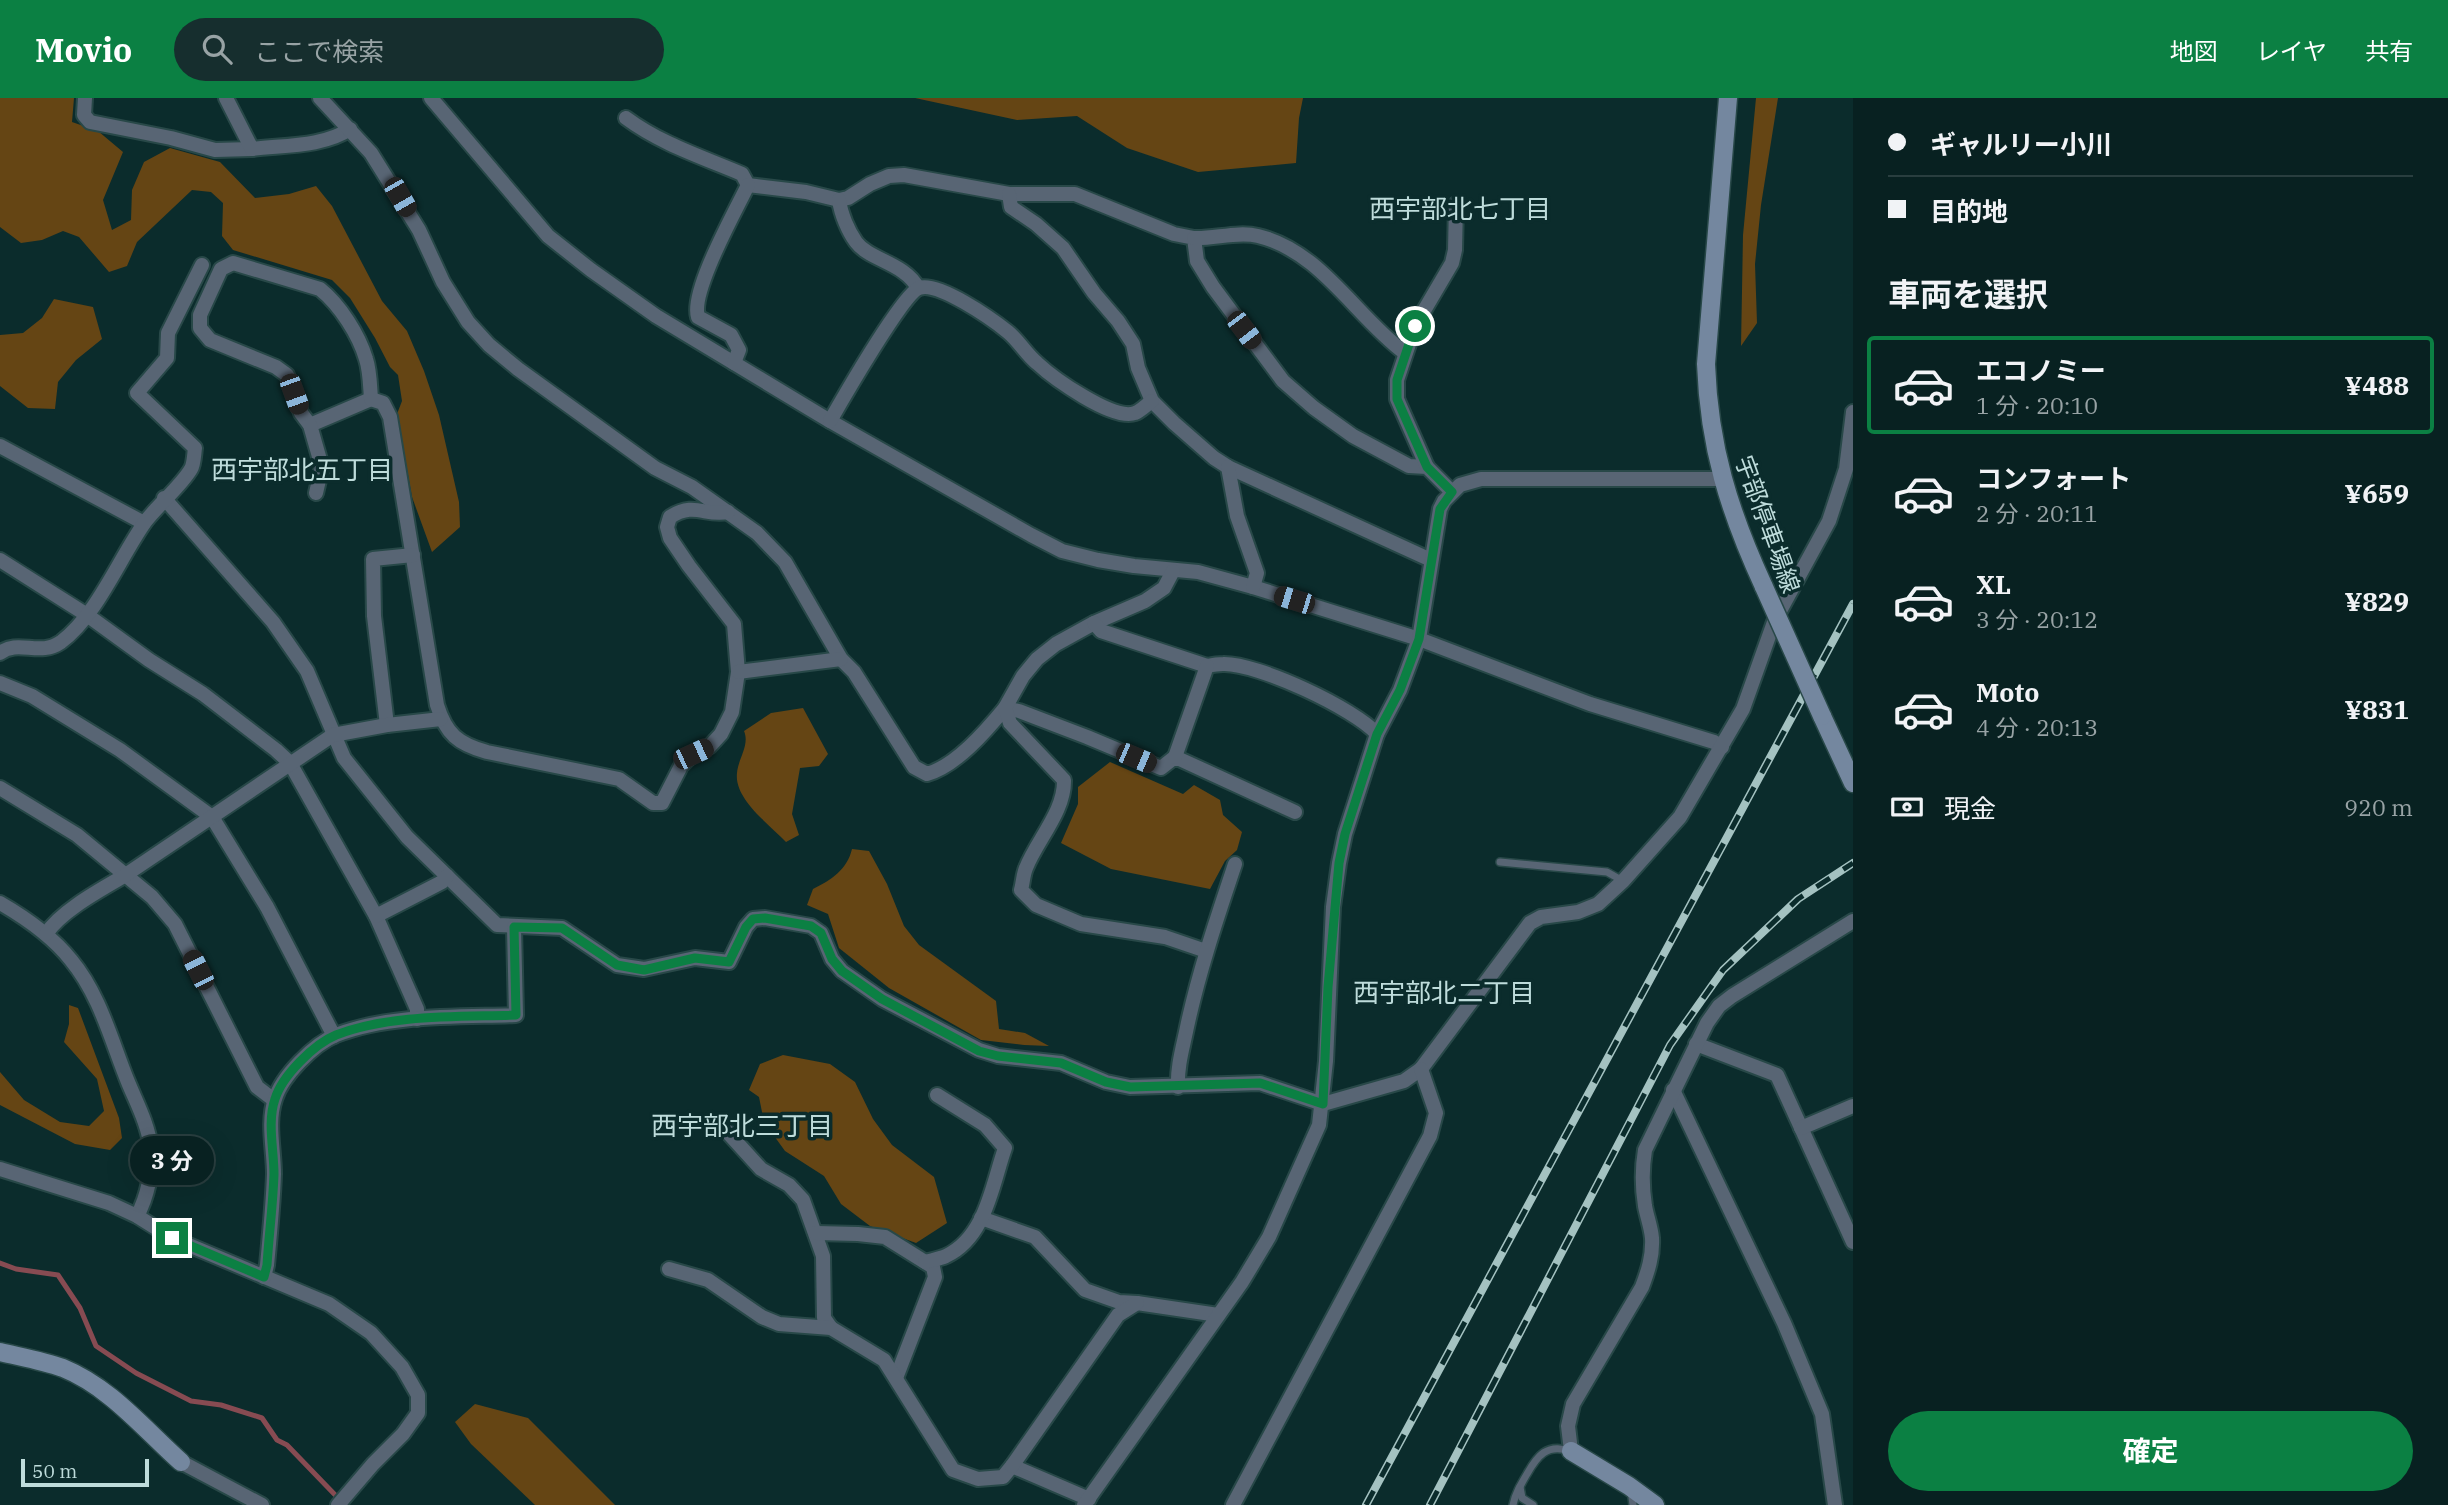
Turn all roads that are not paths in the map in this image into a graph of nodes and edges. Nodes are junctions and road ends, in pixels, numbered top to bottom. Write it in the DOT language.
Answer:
graph roads {
  1 [pos="85,98"];
  2 [pos="226,98"];
  3 [pos="320,98"];
  4 [pos="1728,98"];
  5 [pos="439,100"];
  6 [pos="626,118"];
  7 [pos="349,129"];
  8 [pos="251,149"];
  9 [pos="748,185"];
  10 [pos="1009,194"];
  11 [pos="839,200"];
  12 [pos="1456,204"];
  13 [pos="1194,238"];
  14 [pos="202,265"];
  15 [pos="918,288"];
  16 [pos="1405,353"];
  17 [pos="734,363"];
  18 [pos="371,399"];
  19 [pos="1152,401"];
  20 [pos="1853,412"];
  21 [pos="830,421"];
  22 [pos="310,425"];
  23 [pos="0,446"];
  24 [pos="1228,467"];
  25 [pos="1427,467"];
  26 [pos="1722,480"];
  27 [pos="1452,492"];
  28 [pos="316,493"];
  29 [pos="164,498"];
  30 [pos="727,512"];
  31 [pos="144,523"];
  32 [pos="413,555"];
  33 [pos="0,560"];
  34 [pos="1431,560"];
  35 [pos="1174,571"];
  36 [pos="1252,587"];
  37 [pos="87,615"];
  38 [pos="1094,623"];
  39 [pos="1419,639"];
  40 [pos="0,653"];
  41 [pos="841,659"];
  42 [pos="1207,666"];
  43 [pos="738,673"];
  44 [pos="0,683"];
  45 [pos="1005,708"];
  46 [pos="441,719"];
  47 [pos="387,725"];
  48 [pos="1377,734"];
  49 [pos="333,735"];
  50 [pos="1722,747"];
  51 [pos="1175,757"];
  52 [pos="290,763"];
  53 [pos="1853,783"];
  54 [pos="0,788"];
  55 [pos="1295,812"];
  56 [pos="212,817"];
  57 [pos="1500,862"];
  58 [pos="1235,864"];
  59 [pos="124,876"];
  60 [pos="447,876"];
  61 [pos="1623,881"];
  62 [pos="0,903"];
  63 [pos="376,916"];
  64 [pos="1853,921"];
  65 [pos="514,927"];
  66 [pos="46,934"];
  67 [pos="1206,951"];
  68 [pos="417,1019"];
  69 [pos="334,1036"];
  70 [pos="1696,1044"];
  71 [pos="1420,1069"];
  72 [pos="1178,1087"];
  73 [pos="1673,1090"];
  74 [pos="937,1095"];
  75 [pos="274,1100"];
  76 [pos="1323,1104"];
  77 [pos="1853,1106"];
  78 [pos="721,1125"];
  79 [pos="1801,1128"];
  80 [pos="0,1169"];
  81 [pos="137,1216"];
  82 [pos="981,1218"];
  83 [pos="816,1233"];
  84 [pos="1853,1242"];
  85 [pos="925,1262"];
  86 [pos="669,1269"];
  87 [pos="264,1277"];
  88 [pos="1138,1303"];
  89 [pos="1218,1315"];
  90 [pos="831,1328"];
  91 [pos="0,1352"];
  92 [pos="896,1378"];
  93 [pos="1572,1451"];
  94 [pos="181,1462"];
  95 [pos="1012,1466"];
  96 [pos="1520,1486"];
  97 [pos="1629,1486"];
  98 [pos="1086,1502"];
  99 [pos="262,1505"];
  100 [pos="338,1505"];
  101 [pos="1233,1505"];
  102 [pos="1513,1505"];
  103 [pos="1533,1505"];
  104 [pos="1633,1505"];
  105 [pos="1655,1505"];
  106 [pos="1835,1505"];
  1 -- 8 [label="street"];
  2 -- 8 [label="street"];
  3 -- 7 [label="street"];
  4 -- 26 [label="main road, 宇部停車場線"];
  5 -- 17 [label="street"];
  6 -- 9 [label="street"];
  7 -- 8 [label="street"];
  7 -- 30 [label="street"];
  9 -- 11 [label="street"];
  9 -- 17 [label="street"];
  10 -- 11 [label="street"];
  10 -- 13 [label="street"];
  10 -- 19 [label="street"];
  11 -- 15 [label="street"];
  12 -- 16 [label="street"];
  13 -- 16 [label="street"];
  13 -- 25 [label="street"];
  14 -- 29 [label="street"];
  15 -- 19 [label="street"];
  15 -- 21 [label="street"];
  16 -- 25 [label="street"];
  17 -- 21 [label="street"];
  18 -- 22 [label="street"];
  18 -- 22 [label="street"];
  18 -- 32 [label="street"];
  19 -- 24 [label="street"];
  20 -- 50 [label="street"];
  21 -- 35 [label="street"];
  22 -- 28 [label="street"];
  23 -- 31 [label="street"];
  24 -- 34 [label="street"];
  24 -- 36 [label="street"];
  25 -- 27 [label="street"];
  26 -- 27 [label="street"];
  26 -- 53 [label="main road, 宇部停車場線, bridge"];
  27 -- 34 [label="street"];
  29 -- 31 [label="street"];
  29 -- 49 [label="street"];
  30 -- 41 [label="street"];
  30 -- 43 [label="street"];
  31 -- 37 [label="street"];
  32 -- 46 [label="street"];
  32 -- 47 [label="street"];
  33 -- 37 [label="street"];
  34 -- 39 [label="street"];
  35 -- 36 [label="street"];
  35 -- 38 [label="street"];
  36 -- 39 [label="street"];
  37 -- 40 [label="street"];
  37 -- 52 [label="street"];
  38 -- 42 [label="street"];
  38 -- 45 [label="street"];
  39 -- 48 [label="street"];
  39 -- 50 [label="street"];
  41 -- 43 [label="street"];
  41 -- 45 [label="street"];
  42 -- 48 [label="street"];
  42 -- 51 [label="street"];
  43 -- 46 [label="street"];
  44 -- 56 [label="street"];
  45 -- 51 [label="street"];
  45 -- 67 [label="street"];
  46 -- 47 [label="street"];
  47 -- 49 [label="street"];
  48 -- 76 [label="street"];
  49 -- 52 [label="street"];
  49 -- 60 [label="street"];
  50 -- 61 [label="street"];
  51 -- 55 [label="street"];
  52 -- 56 [label="street"];
  52 -- 63 [label="street"];
  54 -- 59 [label="street"];
  56 -- 59 [label="street"];
  56 -- 69 [label="street"];
  57 -- 61 [label="lane"];
  58 -- 67 [label="street"];
  59 -- 66 [label="street"];
  59 -- 75 [label="street"];
  60 -- 63 [label="street"];
  60 -- 65 [label="street"];
  61 -- 71 [label="street"];
  62 -- 66 [label="street"];
  63 -- 68 [label="street"];
  64 -- 70 [label="street"];
  65 -- 68 [label="street"];
  65 -- 72 [label="street"];
  66 -- 81 [label="street"];
  67 -- 72 [label="street"];
  68 -- 69 [label="street"];
  69 -- 75 [label="street"];
  70 -- 73 [label="street"];
  70 -- 79 [label="street"];
  71 -- 76 [label="street"];
  71 -- 101 [label="street"];
  72 -- 76 [label="street"];
  73 -- 93 [label="street"];
  73 -- 106 [label="street"];
  74 -- 82 [label="street"];
  75 -- 87 [label="street"];
  76 -- 89 [label="street"];
  77 -- 79 [label="street"];
  78 -- 83 [label="street"];
  79 -- 84 [label="street"];
  80 -- 81 [label="street"];
  81 -- 87 [label="street"];
  82 -- 85 [label="street"];
  82 -- 88 [label="street"];
  83 -- 85 [label="street"];
  83 -- 90 [label="street"];
  85 -- 92 [label="street"];
  86 -- 90 [label="street"];
  87 -- 100 [label="street"];
  88 -- 89 [label="street"];
  88 -- 95 [label="street"];
  89 -- 98 [label="street"];
  90 -- 92 [label="street"];
  91 -- 94 [label="main road"];
  92 -- 95 [label="street"];
  93 -- 96 [label="lane"];
  93 -- 97 [label="main road"];
  94 -- 99 [label="street"];
  95 -- 98 [label="street"];
  96 -- 102 [label="lane"];
  96 -- 103 [label="lane"];
  97 -- 104 [label="lane"];
  97 -- 105 [label="main road"];
}
